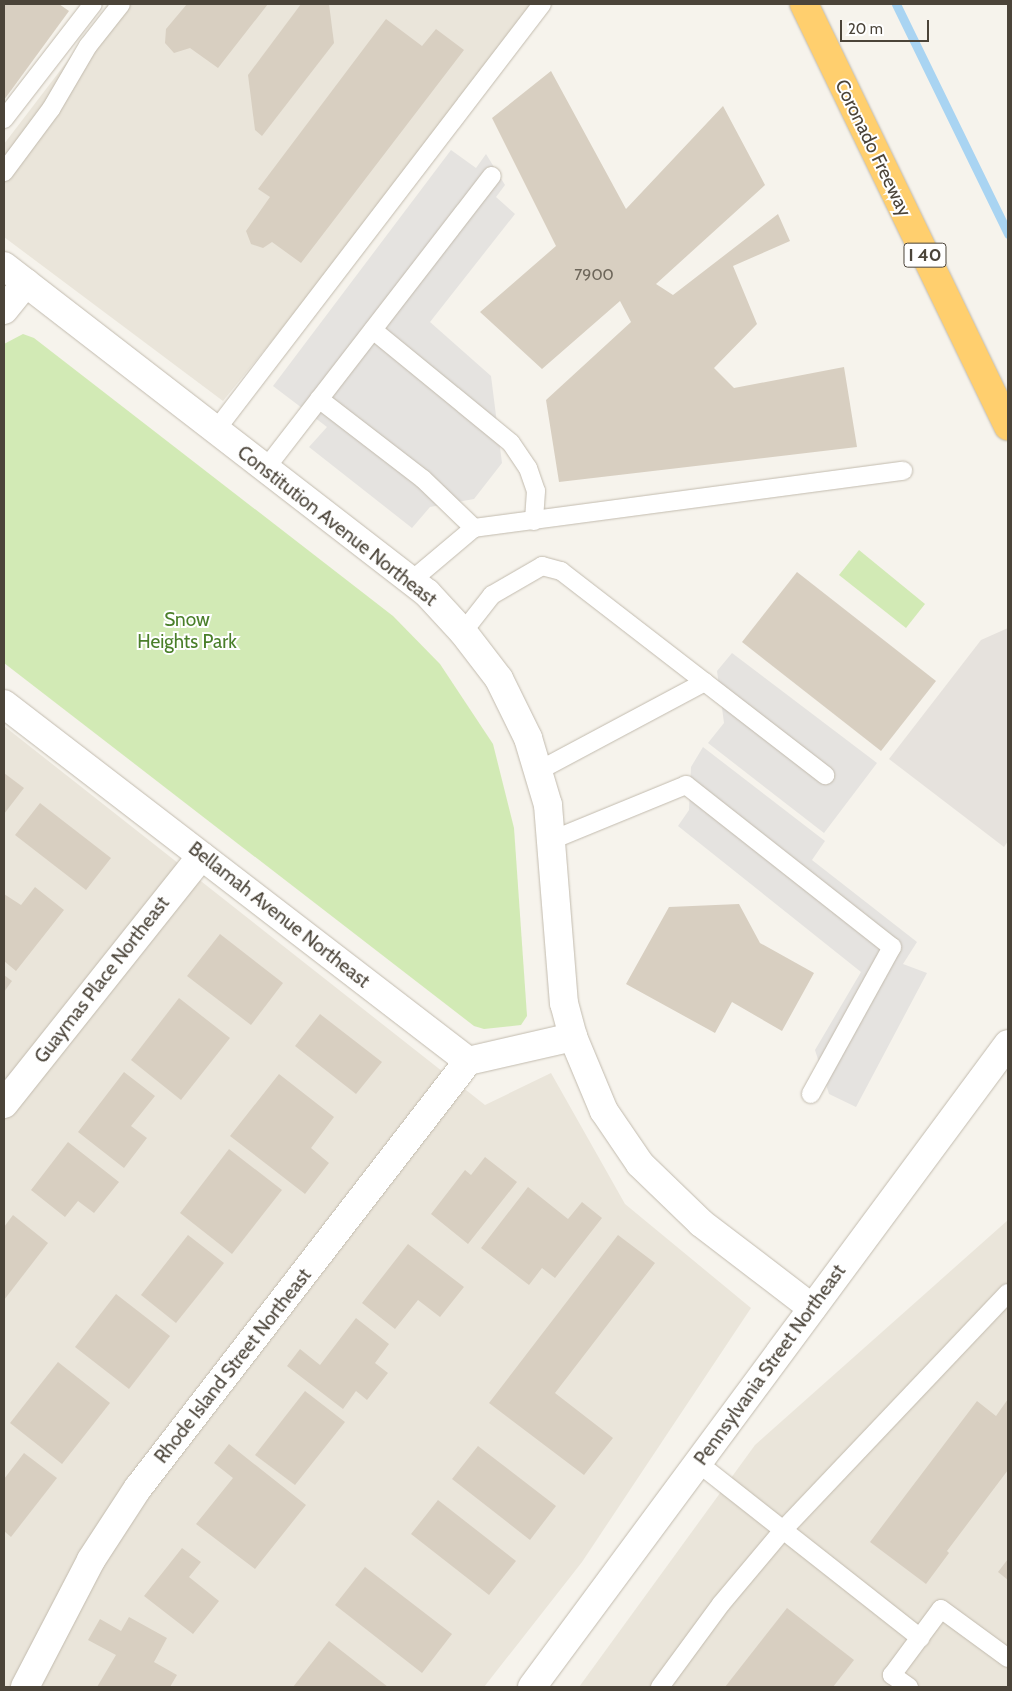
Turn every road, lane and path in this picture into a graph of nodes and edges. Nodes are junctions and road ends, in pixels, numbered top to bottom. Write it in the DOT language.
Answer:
graph roads {
  1 [pos="93,4"];
  2 [pos="121,4"];
  3 [pos="542,4"];
  4 [pos="804,4"];
  5 [pos="4,118"];
  6 [pos="4,172"];
  7 [pos="492,176"];
  8 [pos="4,266"];
  9 [pos="26,283"];
  10 [pos="4,310"];
  11 [pos="373,330"];
  12 [pos="319,398"];
  13 [pos="1008,426"];
  14 [pos="216,430"];
  15 [pos="266,468"];
  16 [pos="903,471"];
  17 [pos="534,521"];
  18 [pos="474,528"];
  19 [pos="411,581"];
  20 [pos="463,632"];
  21 [pos="705,682"];
  22 [pos="4,704"];
  23 [pos="538,771"];
  24 [pos="825,775"];
  25 [pos="552,840"];
  26 [pos="201,856"];
  27 [pos="573,1037"];
  28 [pos="1008,1044"];
  29 [pos="468,1061"];
  30 [pos="811,1094"];
  31 [pos="4,1104"];
  32 [pos="1008,1293"];
  33 [pos="812,1308"];
  34 [pos="698,1462"];
  35 [pos="783,1530"];
  36 [pos="920,1638"];
  37 [pos="1008,1658"];
  38 [pos="24,1687"];
  39 [pos="532,1687"];
  40 [pos="660,1687"];
  41 [pos="909,1687"];
  1 -- 5 [label="lane"];
  2 -- 6 [label="lane"];
  3 -- 14 [label="lane"];
  4 -- 13 [label="highway, Coronado Freeway / I 40"];
  7 -- 11 [label="lane"];
  8 -- 9 [label="street, Constitution Avenue Northeast"];
  9 -- 10 [label="street"];
  9 -- 14 [label="street, Constitution Avenue Northeast"];
  11 -- 12 [label="lane"];
  11 -- 17 [label="lane"];
  12 -- 15 [label="lane"];
  12 -- 18 [label="lane"];
  14 -- 15 [label="street, Constitution Avenue Northeast"];
  15 -- 19 [label="street, Constitution Avenue Northeast"];
  16 -- 17 [label="lane"];
  17 -- 18 [label="lane"];
  18 -- 19 [label="lane"];
  19 -- 20 [label="street, Constitution Avenue Northeast"];
  20 -- 21 [label="lane"];
  20 -- 23 [label="street, Constitution Avenue Northeast"];
  21 -- 23 [label="lane"];
  21 -- 24 [label="lane"];
  22 -- 26 [label="street, Bellamah Avenue Northeast"];
  23 -- 25 [label="street, Constitution Avenue Northeast"];
  25 -- 27 [label="street, Constitution Avenue Northeast"];
  25 -- 30 [label="lane"];
  26 -- 29 [label="street, Bellamah Avenue Northeast"];
  26 -- 31 [label="street, Guaymas Place Northeast"];
  27 -- 29 [label="street"];
  27 -- 33 [label="street, Constitution Avenue Northeast"];
  28 -- 33 [label="street, Pennsylvania Street Northeast"];
  29 -- 38 [label="street, Rhode Island Street Northeast"];
  32 -- 35 [label="lane"];
  33 -- 34 [label="street, Pennsylvania Street Northeast"];
  34 -- 35 [label="lane"];
  34 -- 39 [label="street, Pennsylvania Street Northeast"];
  35 -- 36 [label="lane"];
  35 -- 40 [label="lane"];
  36 -- 37 [label="lane"];
  36 -- 41 [label="lane"];
}
